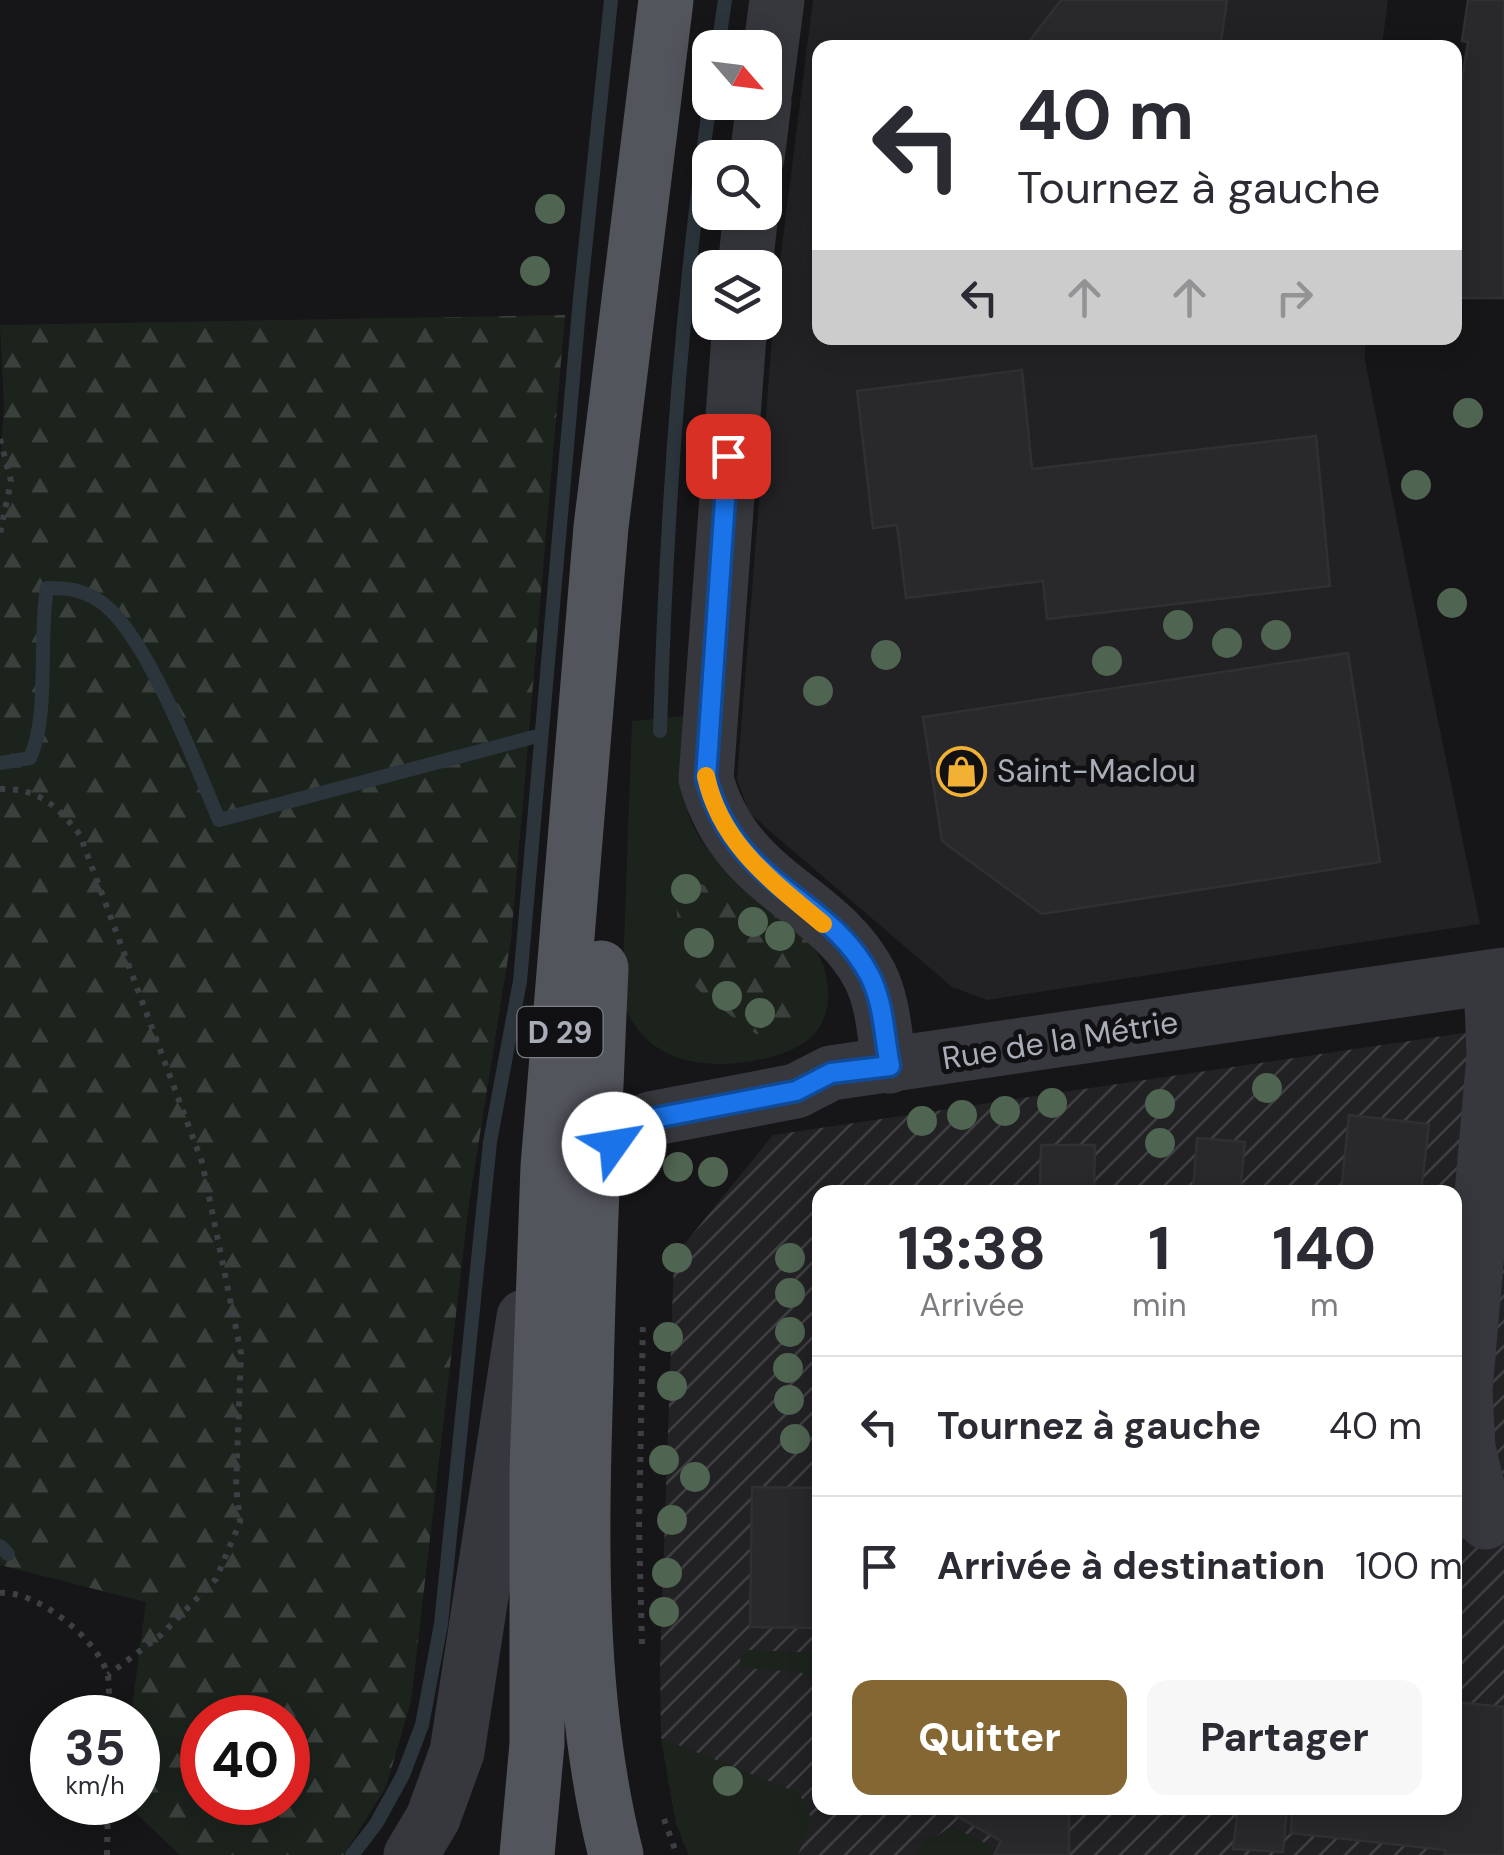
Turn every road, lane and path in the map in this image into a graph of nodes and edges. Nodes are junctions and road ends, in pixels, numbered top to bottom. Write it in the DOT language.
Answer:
graph roads {
  1 [pos="666,0"];
  2 [pos="777,0"];
  3 [pos="773,30"];
  4 [pos="739,340"];
  5 [pos="0,438"];
  6 [pos="0,534"];
  7 [pos="0,789"];
  8 [pos="1497,976"];
  9 [pos="890,1066"];
  10 [pos="570,1175"];
  11 [pos="643,1312"];
  12 [pos="1486,1522"];
  13 [pos="0,1593"];
  14 [pos="642,1660"];
  15 [pos="108,1675"];
  16 [pos="108,1695"];
  17 [pos="657,1801"];
  18 [pos="108,1825"];
  19 [pos="107,1855"];
  20 [pos="411,1855"];
  21 [pos="528,1855"];
  22 [pos="616,1855"];
  23 [pos="678,1855"];
  1 -- 10 [label="main road, D 29"];
  2 -- 3 [label="street"];
  4 -- 9 [label="street"];
  5 -- 6 [label="path"];
  7 -- 15 [label="path"];
  8 -- 9 [label="street, Rue de la Métrie"];
  8 -- 12 [label="street"];
  9 -- 10 [label="street, Rue de la Métrie"];
  10 -- 20 [label="street"];
  10 -- 21 [label="main road, D 29"];
  10 -- 22 [label="main road, D 29"];
  11 -- 14 [label="path"];
  13 -- 15 [label="path"];
  15 -- 16 [label="path"];
  17 -- 23 [label="path"];
  18 -- 19 [label="path"];
}
